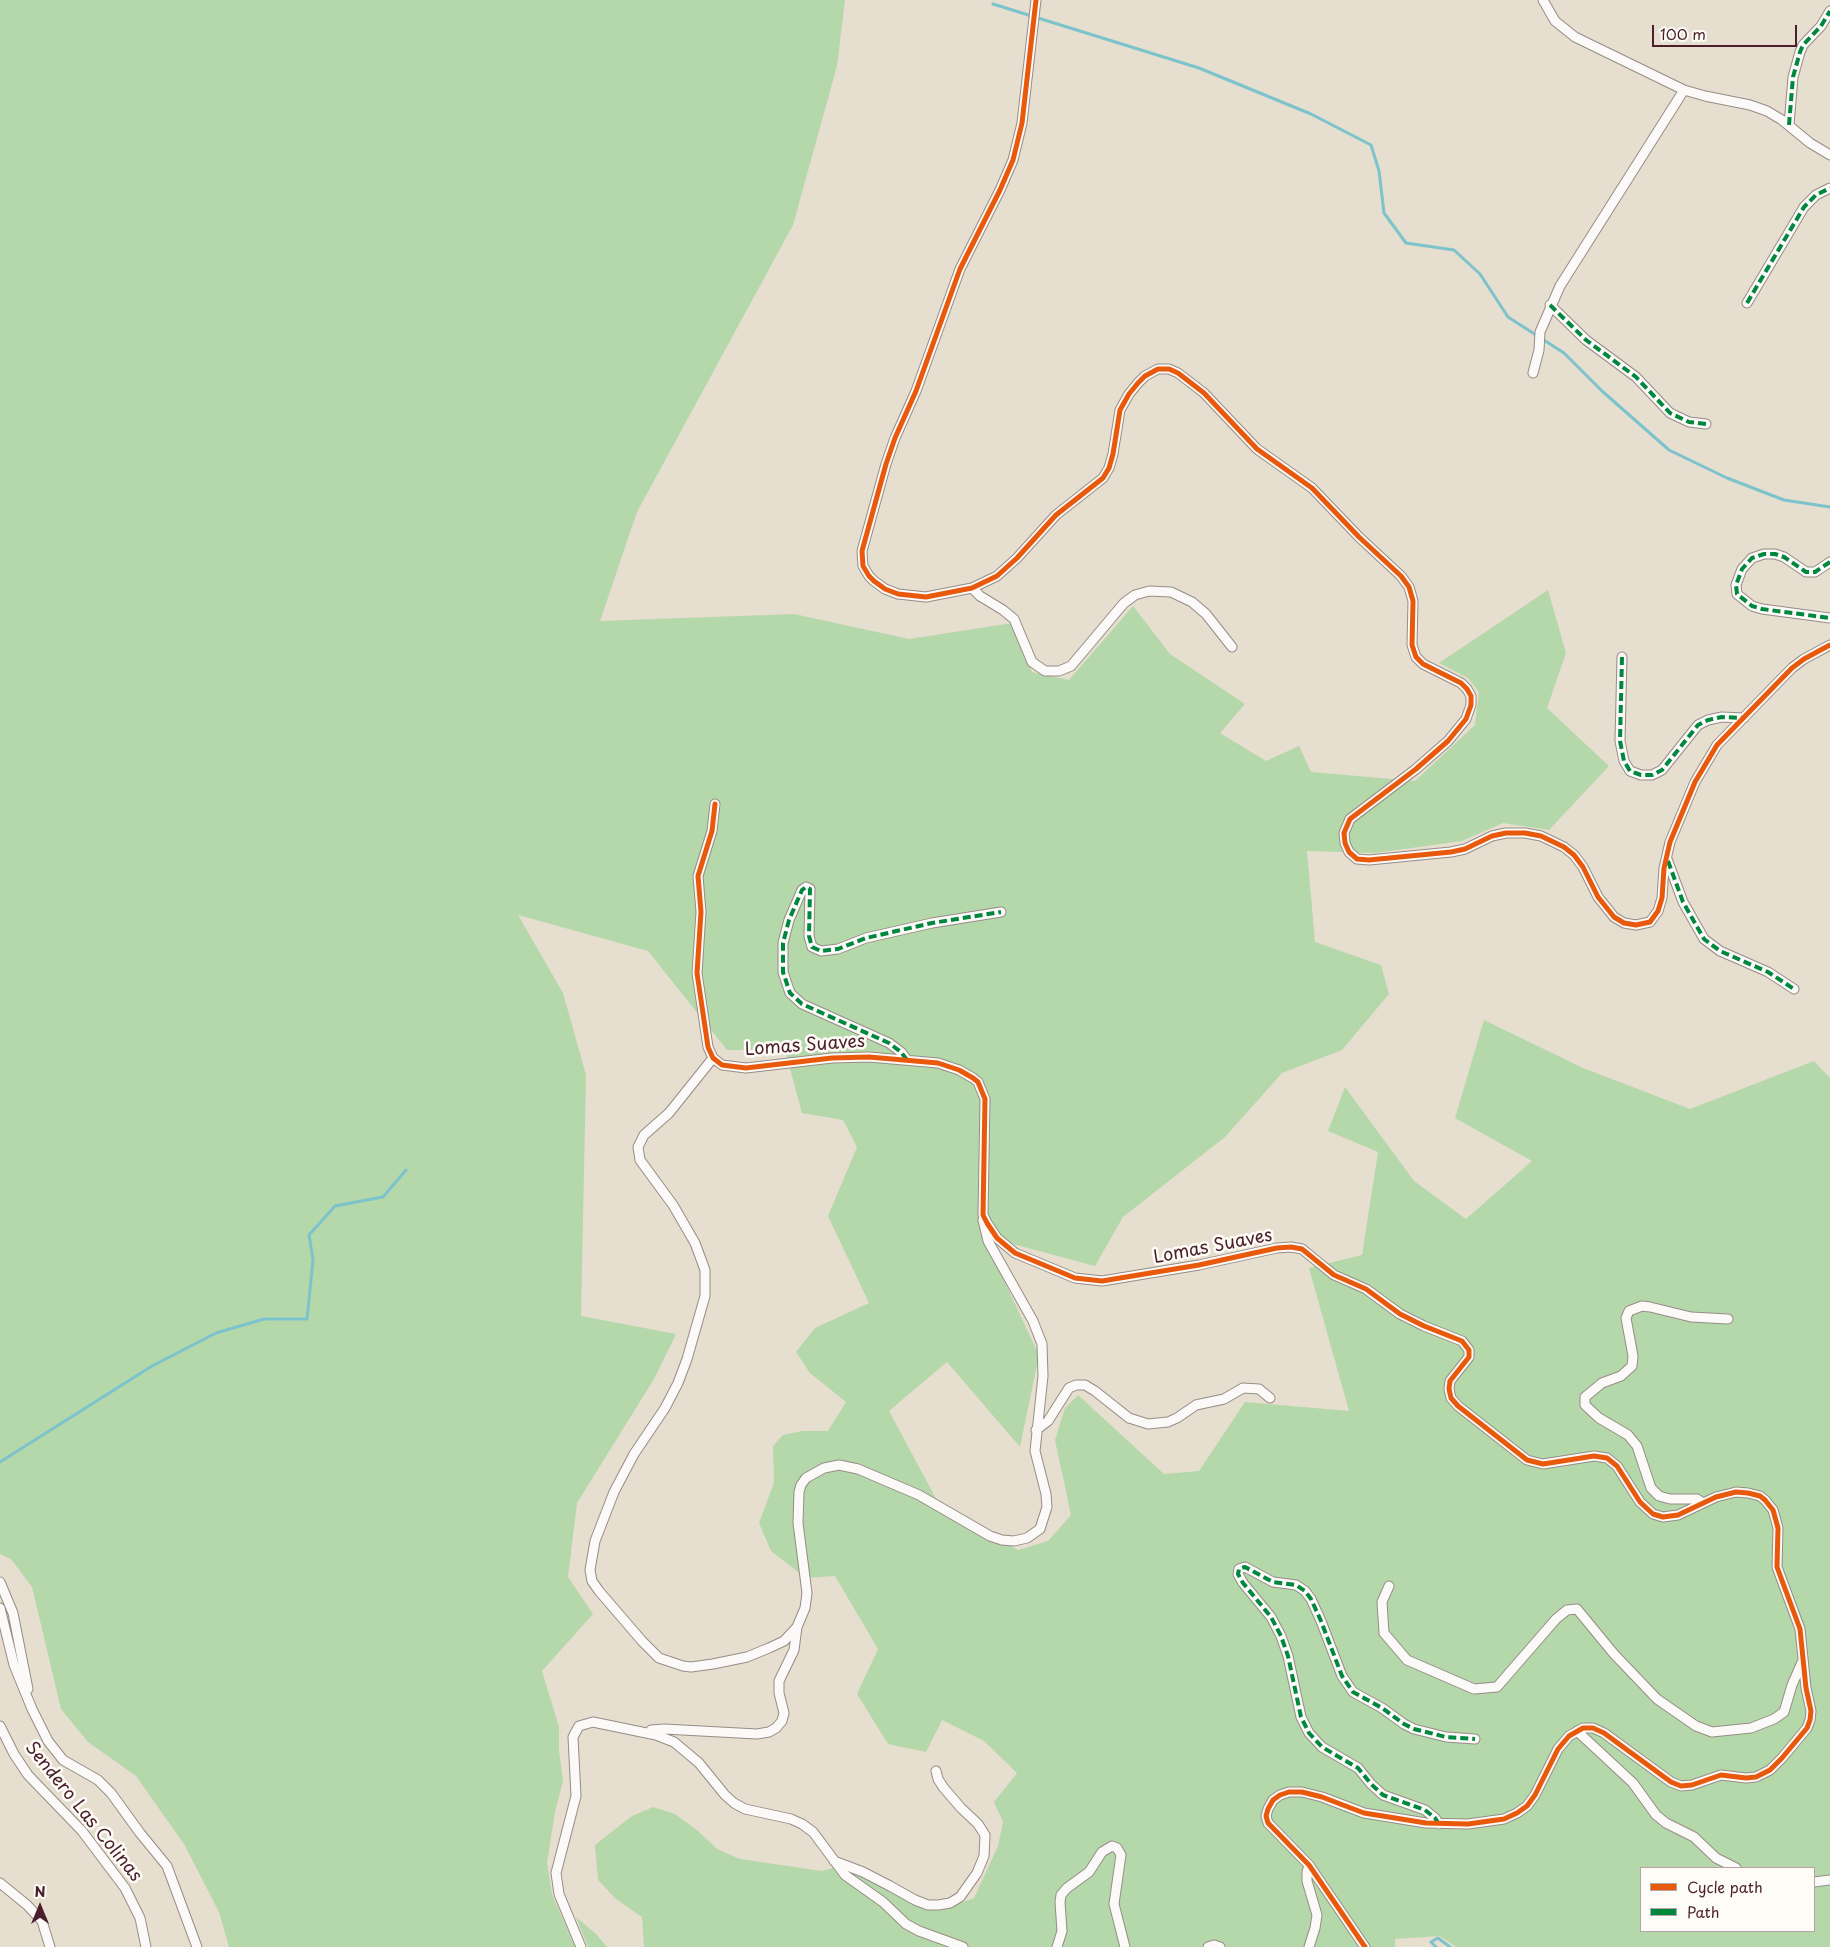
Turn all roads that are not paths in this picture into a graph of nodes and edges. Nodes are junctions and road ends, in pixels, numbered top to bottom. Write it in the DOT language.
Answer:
graph roads {
  1 [pos="1036,0"];
  2 [pos="1543,0"];
  3 [pos="1830,11"];
  4 [pos="1684,90"];
  5 [pos="1789,125"];
  6 [pos="1830,155"];
  7 [pos="1830,188"];
  8 [pos="1747,303"];
  9 [pos="1550,305"];
  10 [pos="1533,373"];
  11 [pos="1706,424"];
  12 [pos="1830,562"];
  13 [pos="972,588"];
  14 [pos="1830,618"];
  15 [pos="1830,646"];
  16 [pos="1232,647"];
  17 [pos="1820,650"];
  18 [pos="1830,655"];
  19 [pos="1622,657"];
  20 [pos="1744,718"];
  21 [pos="715,804"];
  22 [pos="1666,857"];
  23 [pos="1001,912"];
  24 [pos="1794,989"];
  25 [pos="713,1058"];
  26 [pos="907,1060"];
  27 [pos="983,1215"];
  28 [pos="1728,1319"];
  29 [pos="1270,1398"];
  30 [pos="1036,1430"];
  31 [pos="1703,1503"];
  32 [pos="0,1582"];
  33 [pos="1388,1586"];
  34 [pos="0,1608"];
  35 [pos="13,1613"];
  36 [pos="1,1620"];
  37 [pos="798,1627"];
  38 [pos="1804,1658"];
  39 [pos="32,1709"];
  40 [pos="0,1726"];
  41 [pos="642,1731"];
  42 [pos="1577,1731"];
  43 [pos="1475,1739"];
  44 [pos="936,1771"];
  45 [pos="1439,1824"];
  46 [pos="834,1861"];
  47 [pos="1309,1865"];
  48 [pos="1734,1867"];
  49 [pos="1830,1880"];
  50 [pos="1815,1882"];
  51 [pos="0,1884"];
  52 [pos="50,1947"];
  53 [pos="146,1947"];
  54 [pos="197,1947"];
  55 [pos="581,1947"];
  56 [pos="963,1947"];
  57 [pos="1057,1947"];
  58 [pos="1125,1947"];
  59 [pos="1208,1947"];
  60 [pos="1220,1947"];
  61 [pos="1309,1947"];
  62 [pos="1365,1947"];
  1 -- 13 [label="street"];
  2 -- 4 [label="street"];
  3 -- 5 [label="street"];
  4 -- 5 [label="street"];
  4 -- 9 [label="street"];
  5 -- 6 [label="street"];
  7 -- 8 [label="street"];
  9 -- 10 [label="street"];
  9 -- 11 [label="street"];
  12 -- 14 [label="street"];
  13 -- 16 [label="street"];
  13 -- 22 [label="street"];
  15 -- 17 [label="street"];
  17 -- 18 [label="street"];
  17 -- 20 [label="street"];
  19 -- 20 [label="street"];
  20 -- 22 [label="street"];
  21 -- 25 [label="street"];
  22 -- 24 [label="street"];
  23 -- 26 [label="street"];
  25 -- 26 [label="street, Lomas Suaves"];
  25 -- 37 [label="street"];
  26 -- 27 [label="street, Lomas Suaves"];
  27 -- 30 [label="street"];
  27 -- 31 [label="street, Lomas Suaves"];
  28 -- 31 [label="street"];
  29 -- 30 [label="street"];
  30 -- 37 [label="street"];
  31 -- 38 [label="street, Lomas Suaves"];
  32 -- 35 [label="street"];
  33 -- 38 [label="street"];
  34 -- 36 [label="street"];
  35 -- 36 [label="street"];
  35 -- 39 [label="street"];
  36 -- 39 [label="street"];
  37 -- 41 [label="street"];
  38 -- 42 [label="street, Lomas Suaves"];
  39 -- 54 [label="street"];
  40 -- 53 [label="street, Sendero Las Colinas"];
  41 -- 46 [label="street"];
  41 -- 55 [label="street"];
  42 -- 45 [label="street"];
  42 -- 48 [label="street"];
  43 -- 45 [label="street"];
  44 -- 46 [label="street"];
  45 -- 47 [label="street"];
  46 -- 56 [label="street"];
  47 -- 61 [label="street"];
  47 -- 62 [label="street"];
  49 -- 50 [label="street"];
  51 -- 52 [label="street"];
  57 -- 58 [label="street"];
  59 -- 60 [label="street"];
}
